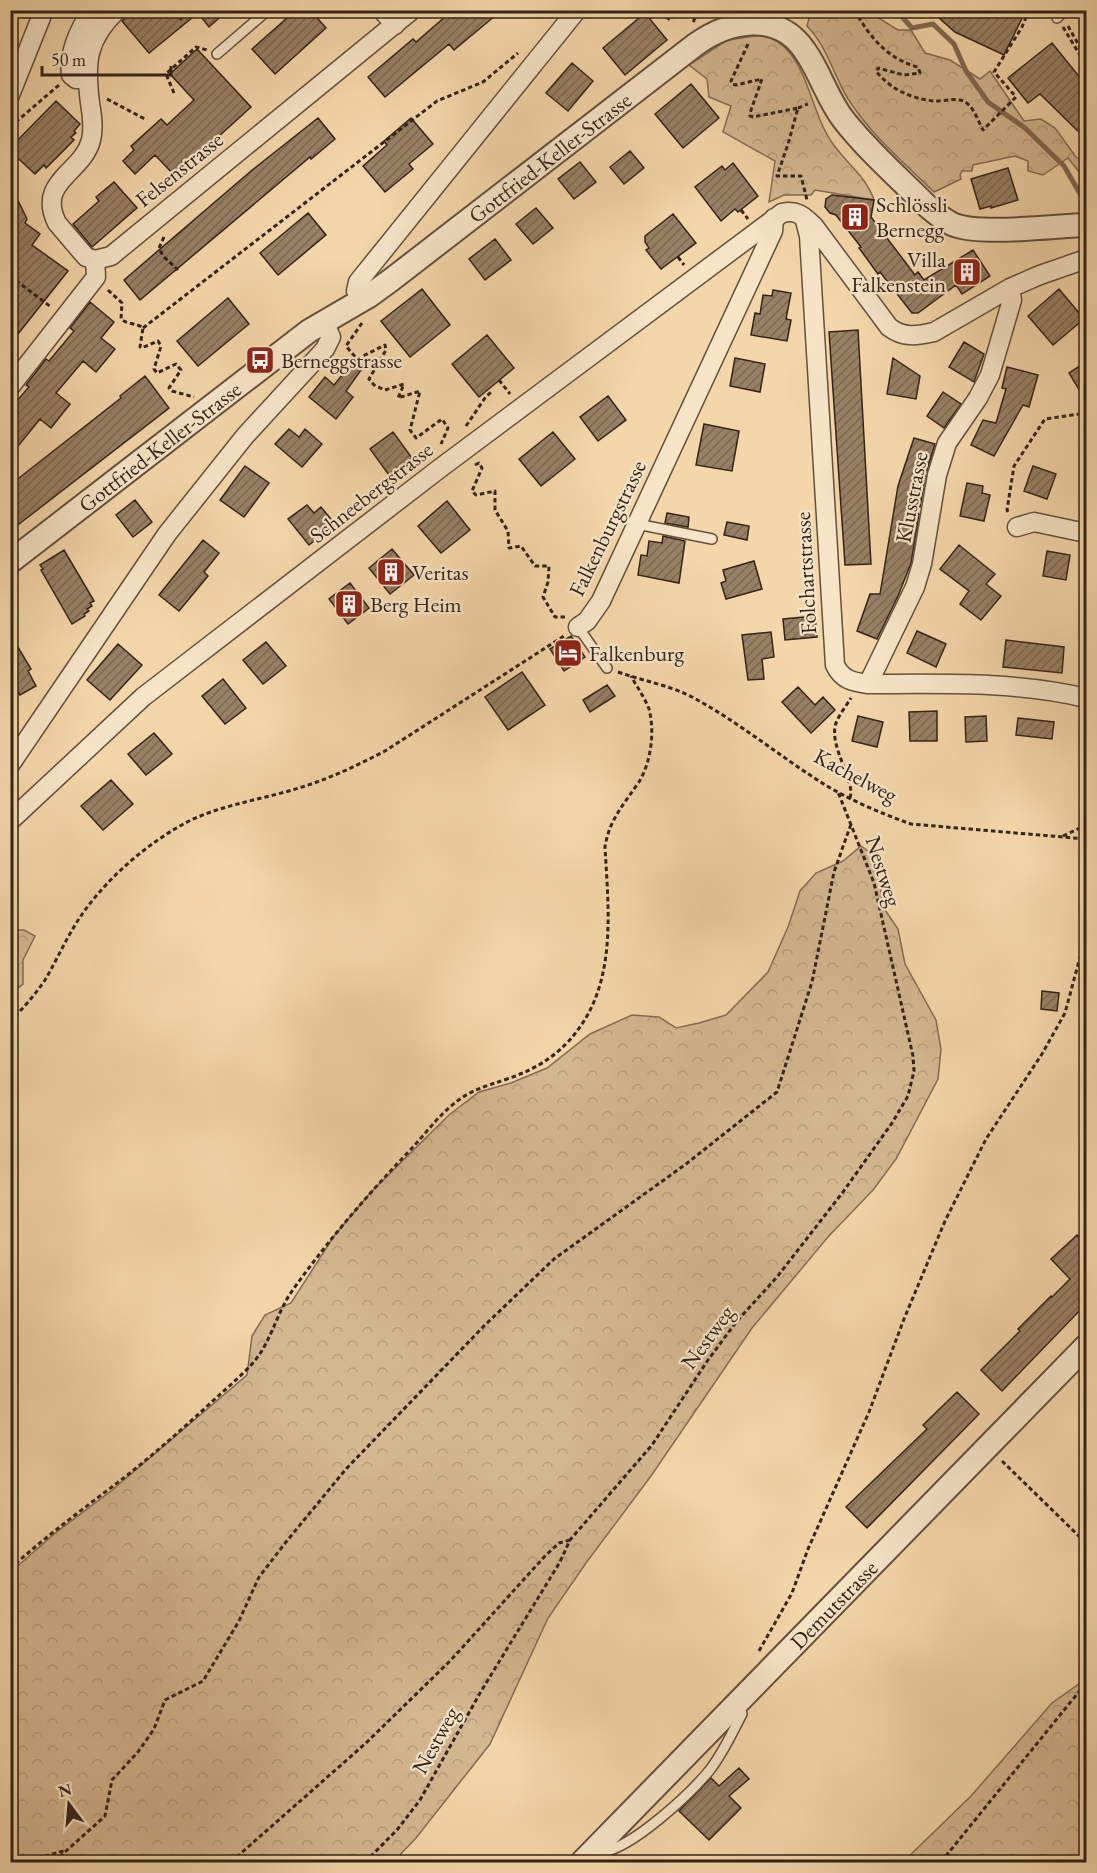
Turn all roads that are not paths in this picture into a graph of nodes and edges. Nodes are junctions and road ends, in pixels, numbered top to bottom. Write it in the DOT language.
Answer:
graph roads {
  1 [pos="44,10"];
  2 [pos="92,10"];
  3 [pos="117,10"];
  4 [pos="268,10"];
  5 [pos="382,10"];
  6 [pos="412,10"];
  7 [pos="577,10"];
  8 [pos="1065,10"];
  9 [pos="1057,18"];
  10 [pos="395,25"];
  11 [pos="218,54"];
  12 [pos="82,81"];
  13 [pos="10,95"];
  14 [pos="804,217"];
  15 [pos="774,218"];
  16 [pos="1086,225"];
  17 [pos="1086,259"];
  18 [pos="94,260"];
  19 [pos="1010,288"];
  20 [pos="361,301"];
  21 [pos="324,321"];
  22 [pos="10,387"];
  23 [pos="637,524"];
  24 [pos="1017,527"];
  25 [pos="1086,533"];
  26 [pos="712,539"];
  27 [pos="10,562"];
  28 [pos="578,627"];
  29 [pos="607,668"];
  30 [pos="861,689"];
  31 [pos="1086,698"];
  32 [pos="10,765"];
  33 [pos="10,821"];
  34 [pos="1086,1346"];
  35 [pos="589,1855"];
  1 -- 13 [label="street"];
  2 -- 12 [label="street"];
  3 -- 12 [label="street"];
  4 -- 11 [label="lane"];
  5 -- 10 [label="street"];
  6 -- 10 [label="street, Felsenstrasse"];
  7 -- 20 [label="street"];
  8 -- 9 [label="lane"];
  10 -- 18 [label="street, Felsenstrasse"];
  12 -- 18 [label="street"];
  14 -- 15 [label="street"];
  14 -- 19 [label="street"];
  14 -- 30 [label="street, Folchartstrasse"];
  15 -- 23 [label="street, Falkenburgstrasse"];
  15 -- 33 [label="street, Schneebergstrasse"];
  16 -- 20 [label="street, Gottfried-Keller-Strasse"];
  17 -- 19 [label="street"];
  18 -- 22 [label="street"];
  19 -- 30 [label="street, Klusstrasse"];
  20 -- 21 [label="street, Gottfried-Keller-Strasse"];
  21 -- 27 [label="street, Gottfried-Keller-Strasse"];
  21 -- 32 [label="street"];
  23 -- 26 [label="lane"];
  23 -- 28 [label="street, Falkenburgstrasse"];
  24 -- 25 [label="street"];
  28 -- 29 [label="lane"];
  30 -- 31 [label="street, Folchartstrasse"];
  34 -- 35 [label="street, Demutstrasse"];
}
